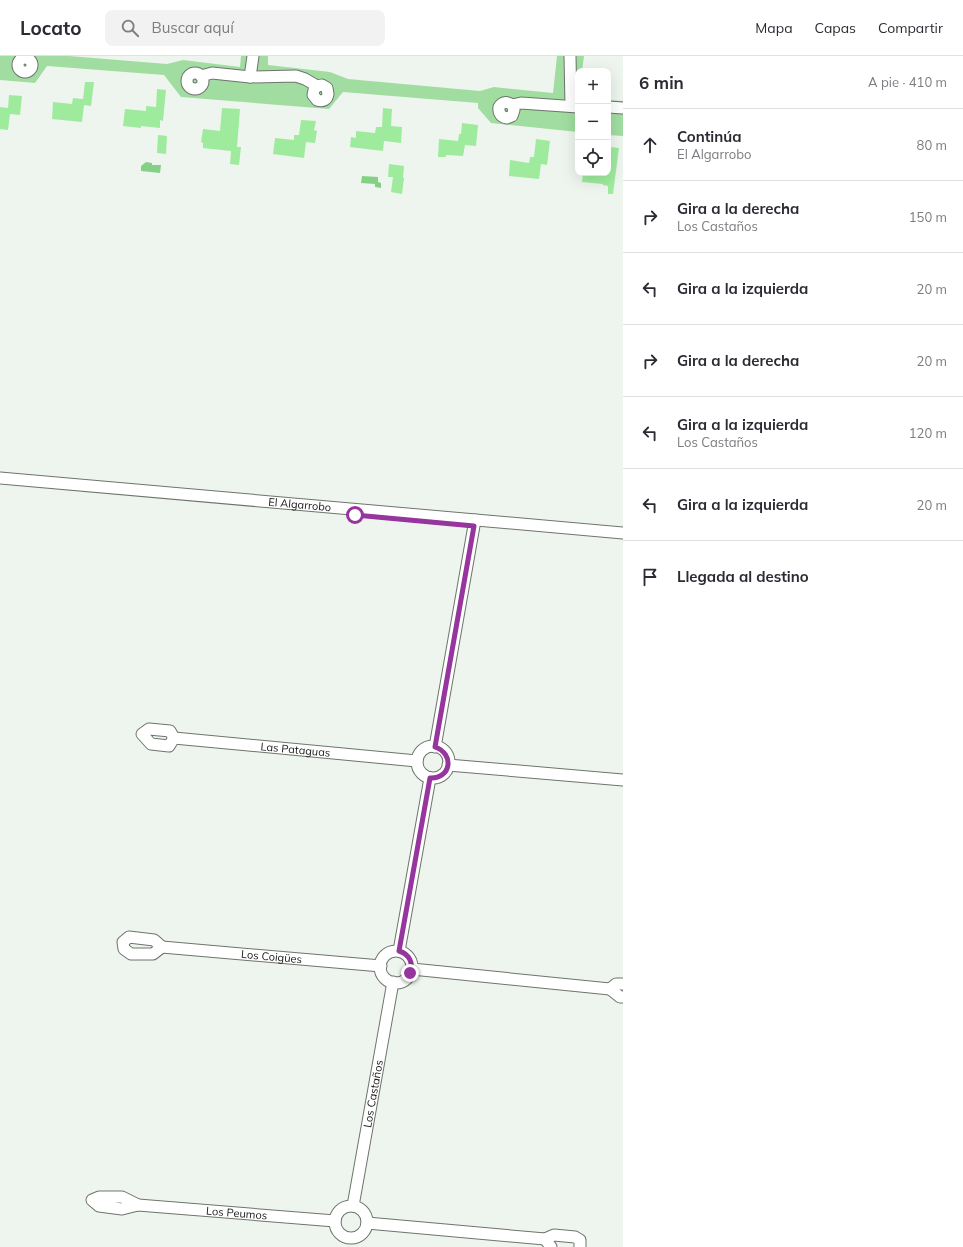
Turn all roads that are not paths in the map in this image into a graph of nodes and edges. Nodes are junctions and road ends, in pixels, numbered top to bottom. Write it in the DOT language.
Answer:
graph roads {
  1 [pos="253,56"];
  2 [pos="570,56"];
  3 [pos="201,76"];
  4 [pos="250,77"];
  5 [pos="317,86"];
  6 [pos="512,105"];
  7 [pos="575,106"];
  8 [pos="611,107"];
  9 [pos="623,108"];
  10 [pos="0,478"];
  11 [pos="0,485"];
  12 [pos="475,523"];
  13 [pos="623,532"];
  14 [pos="623,539"];
  15 [pos="174,738"];
  16 [pos="435,747"];
  17 [pos="417,761"];
  18 [pos="448,765"];
  19 [pos="430,778"];
  20 [pos="623,780"];
  21 [pos="162,947"];
  22 [pos="399,951"];
  23 [pos="381,966"];
  24 [pos="412,969"];
  25 [pos="393,982"];
  26 [pos="623,984"];
  27 [pos="610,989"];
  28 [pos="623,998"];
  29 [pos="138,1205"];
  30 [pos="353,1206"];
  31 [pos="335,1221"];
  32 [pos="367,1223"];
  33 [pos="548,1243"];
  34 [pos="580,1247"];
  1 -- 4 [label="street"];
  2 -- 7 [label="street"];
  3 -- 4 [label="street"];
  4 -- 5 [label="street"];
  6 -- 7 [label="street"];
  8 -- 9 [label="street"];
  10 -- 12 [label="street, El Algarrobo"];
  11 -- 12 [label="street, El Algarrobo"];
  12 -- 13 [label="street, El Algarrobo"];
  12 -- 14 [label="street, El Algarrobo"];
  12 -- 16 [label="street"];
  15 -- 17 [label="street, Las Pataguas"];
  16 -- 17 [label="street"];
  16 -- 18 [label="street"];
  17 -- 19 [label="street"];
  18 -- 19 [label="street"];
  18 -- 20 [label="street"];
  19 -- 22 [label="street"];
  21 -- 23 [label="street, Los Coigües"];
  22 -- 23 [label="street"];
  22 -- 24 [label="street"];
  23 -- 25 [label="street"];
  24 -- 25 [label="street"];
  24 -- 27 [label="street"];
  25 -- 30 [label="street, Los Castaños"];
  26 -- 27 [label="street"];
  27 -- 28 [label="street"];
  29 -- 31 [label="street, Los Peumos"];
  30 -- 31 [label="street"];
  30 -- 32 [label="street"];
  31 -- 32 [label="street"];
  32 -- 33 [label="street"];
  33 -- 34 [label="street"];
}
